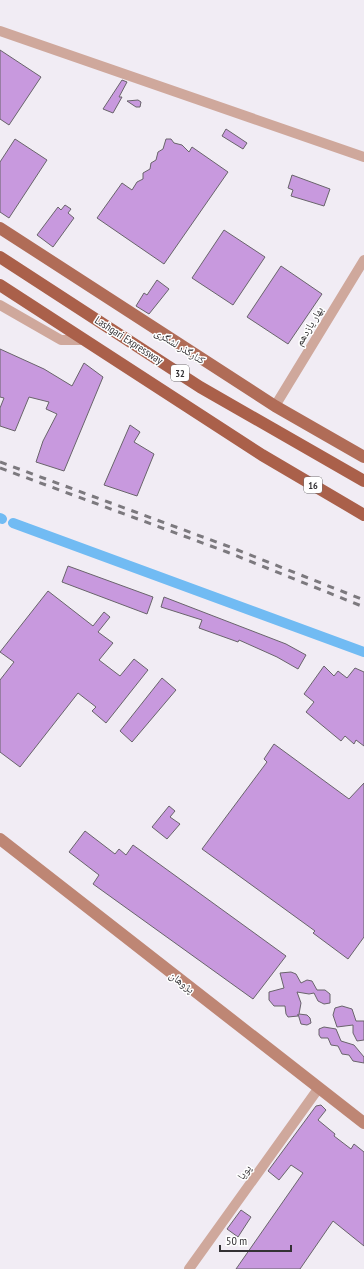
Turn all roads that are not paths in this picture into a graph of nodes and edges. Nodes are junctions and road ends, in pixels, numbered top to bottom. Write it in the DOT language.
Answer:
graph roads {
  1 [pos="0,31"];
  2 [pos="364,157"];
  3 [pos="0,228"];
  4 [pos="0,257"];
  5 [pos="364,260"];
  6 [pos="0,285"];
  7 [pos="0,305"];
  8 [pos="82,340"];
  9 [pos="274,406"];
  10 [pos="262,455"];
  11 [pos="364,457"];
  12 [pos="364,481"];
  13 [pos="364,515"];
  14 [pos="0,839"];
  15 [pos="318,1089"];
  16 [pos="364,1123"];
  17 [pos="189,1269"];
  1 -- 2 [label="street"];
  3 -- 9 [label="main road, کنارگذر لشگری"];
  4 -- 12 [label="highway, Lashgari Expressway / 32"];
  5 -- 9 [label="street, بهار یازدهم"];
  6 -- 8 [label="highway, 32"];
  7 -- 8 [label="street"];
  8 -- 10 [label="highway, 32"];
  9 -- 11 [label="main road, کنارگذر لشگری"];
  10 -- 13 [label="highway, 16"];
  14 -- 15 [label="main road, پژوهان"];
  15 -- 16 [label="main road, پژوهان"];
  15 -- 17 [label="street, پویا"];
}
